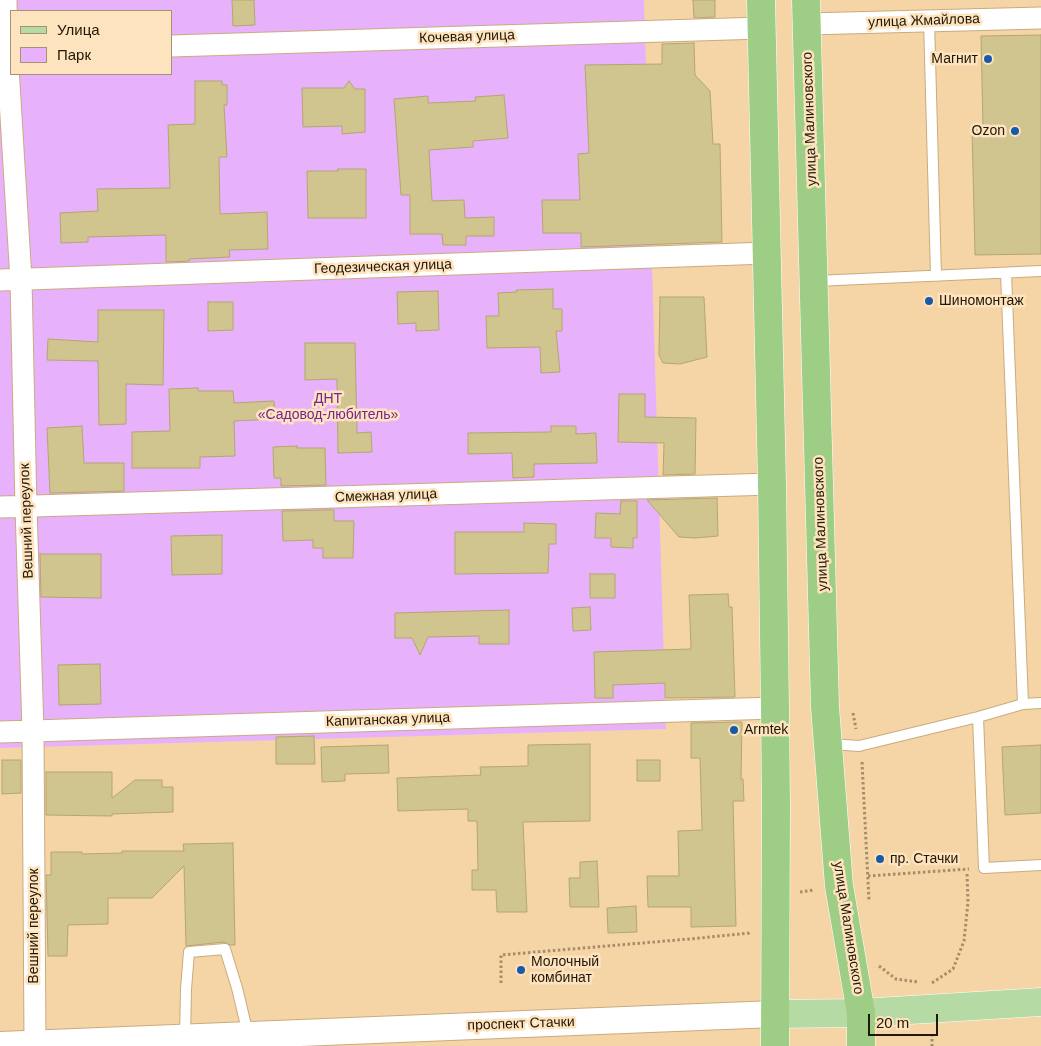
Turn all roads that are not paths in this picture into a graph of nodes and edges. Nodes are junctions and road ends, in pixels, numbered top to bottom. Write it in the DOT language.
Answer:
graph roads {
  1 [pos="6,0"];
  2 [pos="761,0"];
  3 [pos="807,12"];
  4 [pos="1041,18"];
  5 [pos="929,21"];
  6 [pos="762,28"];
  7 [pos="172,46"];
  8 [pos="6,51"];
  9 [pos="767,253"];
  10 [pos="1041,271"];
  11 [pos="1006,273"];
  12 [pos="936,276"];
  13 [pos="0,280"];
  14 [pos="21,280"];
  15 [pos="814,281"];
  16 [pos="772,484"];
  17 [pos="26,507"];
  18 [pos="0,508"];
  19 [pos="1041,703"];
  20 [pos="1023,704"];
  21 [pos="775,708"];
  22 [pos="978,716"];
  23 [pos="33,731"];
  24 [pos="0,732"];
  25 [pos="828,744"];
  26 [pos="1041,865"];
  27 [pos="1041,1002"];
  28 [pos="775,1014"];
  29 [pos="861,1014"];
  30 [pos="248,1035"];
  31 [pos="185,1037"];
  32 [pos="35,1043"];
  33 [pos="0,1044"];
  34 [pos="775,1046"];
  35 [pos="861,1046"];
  1 -- 8 [label="street, Вешний переулок"];
  2 -- 6 [label="highway"];
  3 -- 5 [label="street, улица Жмайлова"];
  3 -- 15 [label="highway, улица Малиновского"];
  4 -- 5 [label="street, улица Жмайлова"];
  5 -- 12 [label="lane"];
  6 -- 7 [label="street, Кочевая улица"];
  6 -- 9 [label="highway"];
  8 -- 14 [label="street, Вешний переулок"];
  9 -- 14 [label="street, Геодезическая улица"];
  9 -- 16 [label="highway"];
  10 -- 11 [label="lane"];
  11 -- 12 [label="lane"];
  11 -- 20 [label="lane"];
  12 -- 15 [label="lane"];
  13 -- 14 [label="street, Геодезическая улица"];
  14 -- 17 [label="street, Вешний переулок"];
  15 -- 25 [label="highway, улица Малиновского"];
  16 -- 17 [label="street, Смежная улица"];
  16 -- 21 [label="highway"];
  17 -- 18 [label="street, Смежная улица"];
  17 -- 23 [label="street, Вешний переулок"];
  19 -- 20 [label="lane"];
  20 -- 22 [label="lane"];
  21 -- 23 [label="street, Капитанская улица"];
  21 -- 28 [label="highway"];
  22 -- 25 [label="lane"];
  22 -- 26 [label="lane"];
  23 -- 24 [label="street, Капитанская улица"];
  23 -- 32 [label="street, Вешний переулок"];
  25 -- 29 [label="highway, улица Малиновского"];
  27 -- 29 [label="main road, проспект Стачки"];
  28 -- 29 [label="main road, проспект Стачки"];
  28 -- 30 [label="street, проспект Стачки"];
  28 -- 34 [label="highway"];
  29 -- 35 [label="highway, улица Малиновского"];
  30 -- 31 [label="street, проспект Стачки"];
  30 -- 31 [label="lane"];
  31 -- 32 [label="street, проспект Стачки"];
  32 -- 33 [label="street, проспект Стачки"];
}
